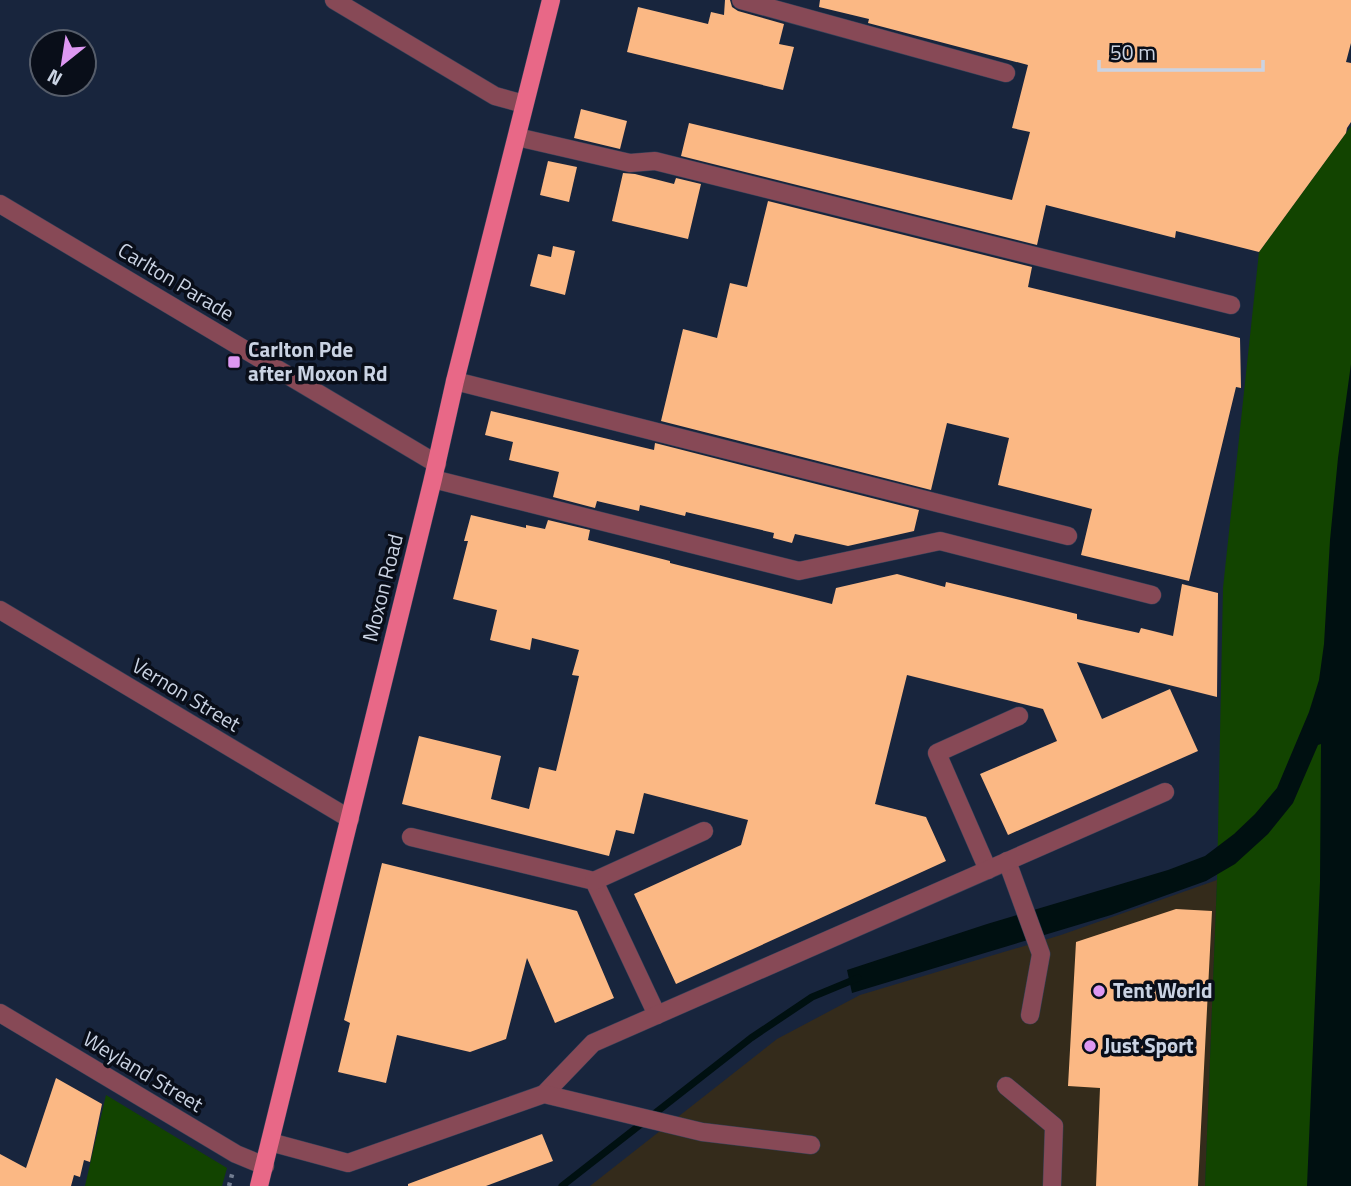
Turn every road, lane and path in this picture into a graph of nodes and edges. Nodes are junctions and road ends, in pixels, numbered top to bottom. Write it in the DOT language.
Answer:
graph roads {
  1 [pos="334,0"];
  2 [pos="551,0"];
  3 [pos="741,0"];
  4 [pos="1006,73"];
  5 [pos="524,104"];
  6 [pos="517,137"];
  7 [pos="0,204"];
  8 [pos="1231,305"];
  9 [pos="455,382"];
  10 [pos="435,472"];
  11 [pos="1068,536"];
  12 [pos="1152,595"];
  13 [pos="0,610"];
  14 [pos="1018,716"];
  15 [pos="1165,792"];
  16 [pos="350,819"];
  17 [pos="704,831"];
  18 [pos="411,837"];
  19 [pos="1007,862"];
  20 [pos="988,870"];
  21 [pos="594,881"];
  22 [pos="0,1013"];
  23 [pos="657,1015"];
  24 [pos="1030,1015"];
  25 [pos="1006,1086"];
  26 [pos="544,1094"];
  27 [pos="270,1142"];
  28 [pos="811,1145"];
  29 [pos="265,1166"];
  30 [pos="233,1171"];
  31 [pos="229,1186"];
  32 [pos="260,1186"];
  33 [pos="1052,1186"];
  1 -- 5 [label="street"];
  2 -- 5 [label="main road, Moxon Road"];
  3 -- 4 [label="street"];
  5 -- 6 [label="main road, Moxon Road"];
  6 -- 8 [label="street"];
  6 -- 9 [label="main road, Moxon Road"];
  7 -- 10 [label="street, Carlton Parade"];
  9 -- 10 [label="main road, Moxon Road"];
  9 -- 11 [label="street"];
  10 -- 12 [label="street, Carlton Parade"];
  10 -- 16 [label="main road, Moxon Road"];
  13 -- 16 [label="street, Vernon Street"];
  14 -- 20 [label="street"];
  15 -- 19 [label="street"];
  16 -- 27 [label="main road, Moxon Road"];
  17 -- 21 [label="street"];
  18 -- 21 [label="street"];
  19 -- 20 [label="street"];
  19 -- 24 [label="street"];
  20 -- 23 [label="street"];
  21 -- 23 [label="street"];
  22 -- 29 [label="street, Weyland Street"];
  23 -- 26 [label="street"];
  25 -- 33 [label="street"];
  26 -- 27 [label="street"];
  26 -- 28 [label="street"];
  27 -- 29 [label="main road, Moxon Road"];
  29 -- 32 [label="main road, Moxon Road"];
  30 -- 31 [label="path"];
}
